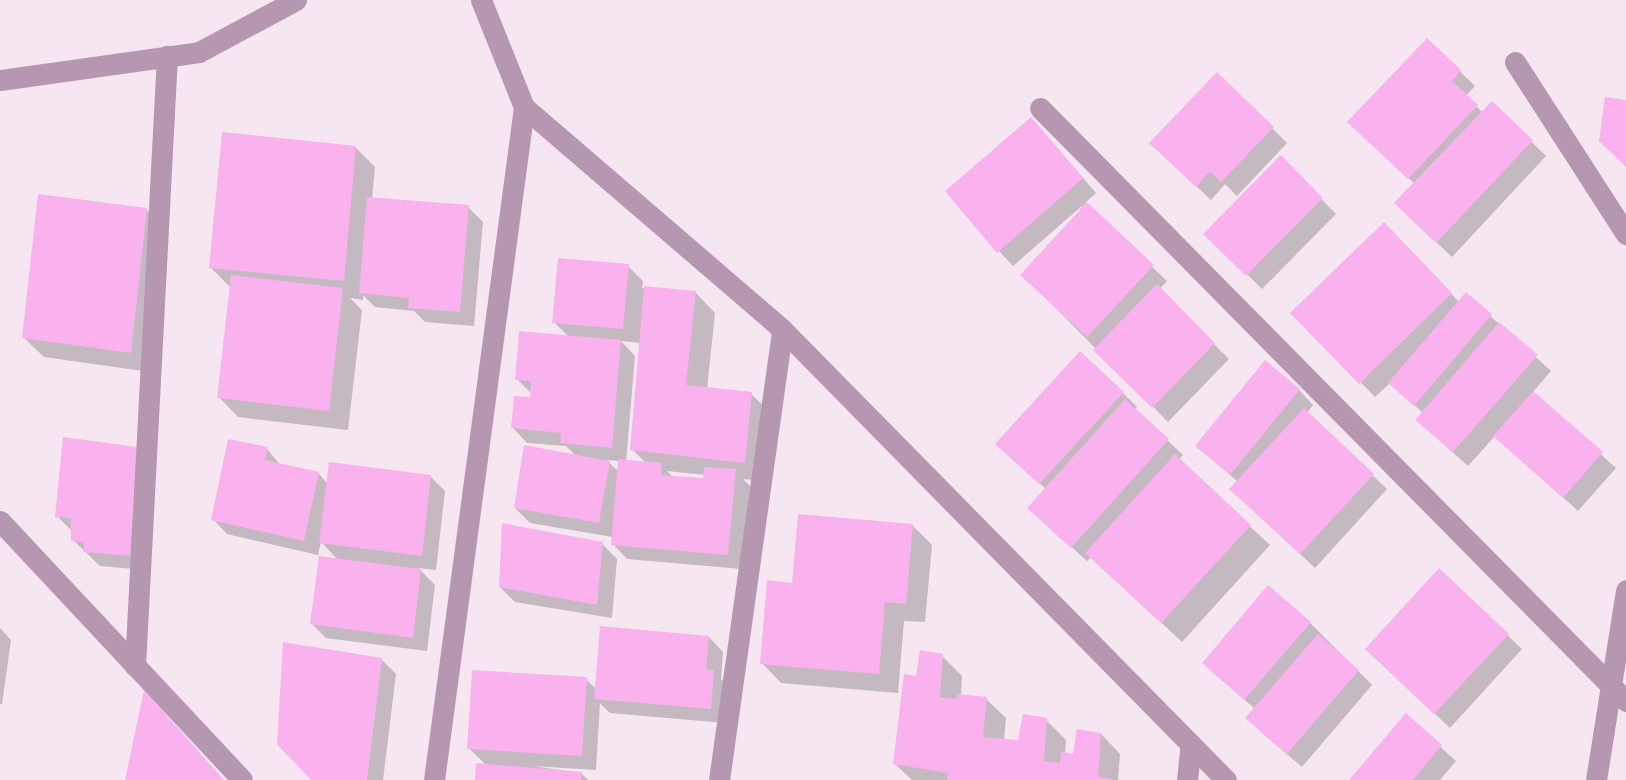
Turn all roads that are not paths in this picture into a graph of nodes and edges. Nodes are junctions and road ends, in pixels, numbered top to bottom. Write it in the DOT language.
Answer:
graph roads {
  1 [pos="296,0"];
  2 [pos="481,0"];
  3 [pos="167,56"];
  4 [pos="1515,62"];
  5 [pos="0,80"];
  6 [pos="524,107"];
  7 [pos="1040,108"];
  8 [pos="1626,234"];
  9 [pos="782,329"];
  10 [pos="0,521"];
  11 [pos="1626,590"];
  12 [pos="135,666"];
  13 [pos="1618,694"];
  14 [pos="1191,744"];
  15 [pos="242,780"];
  16 [pos="434,780"];
  17 [pos="719,780"];
  18 [pos="1187,780"];
  19 [pos="1226,780"];
  20 [pos="1596,780"];
  1 -- 3 [label="street"];
  2 -- 6 [label="street"];
  3 -- 5 [label="street"];
  3 -- 12 [label="street"];
  4 -- 8 [label="street"];
  6 -- 9 [label="street"];
  6 -- 16 [label="street"];
  7 -- 13 [label="street"];
  9 -- 14 [label="street"];
  9 -- 17 [label="street"];
  10 -- 12 [label="street"];
  11 -- 13 [label="street"];
  12 -- 15 [label="street"];
  13 -- 20 [label="street"];
  14 -- 18 [label="street"];
  14 -- 19 [label="street"];
}
